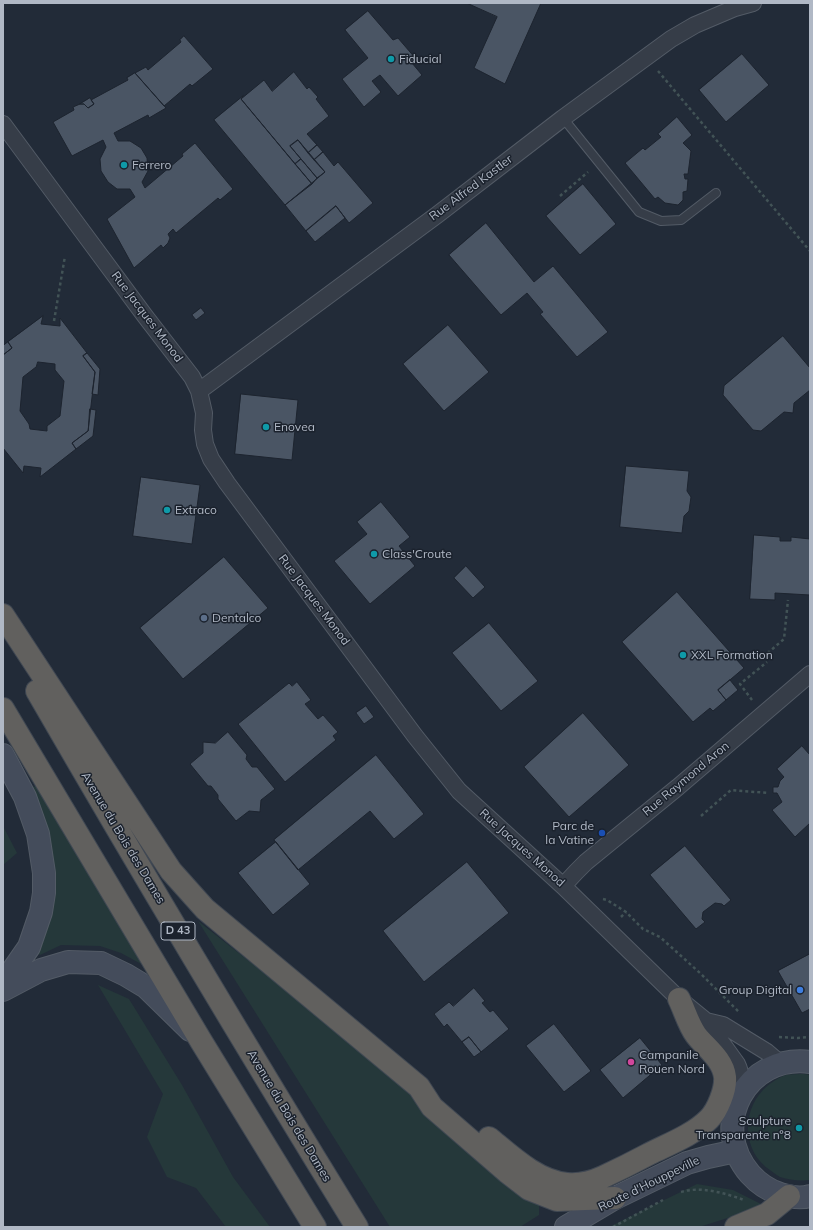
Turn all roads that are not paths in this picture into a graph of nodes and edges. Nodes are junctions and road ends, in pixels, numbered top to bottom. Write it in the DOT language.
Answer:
graph roads {
  1 [pos="753,3"];
  2 [pos="563,118"];
  3 [pos="3,124"];
  4 [pos="716,193"];
  5 [pos="199,391"];
  6 [pos="3,615"];
  7 [pos="3,633"];
  8 [pos="810,674"];
  9 [pos="3,709"];
  10 [pos="3,755"];
  11 [pos="564,886"];
  12 [pos="3,984"];
  13 [pos="3,990"];
  14 [pos="680,998"];
  15 [pos="706,1021"];
  16 [pos="201,1041"];
  17 [pos="810,1062"];
  18 [pos="781,1064"];
  19 [pos="419,1087"];
  20 [pos="740,1094"];
  21 [pos="736,1151"];
  22 [pos="800,1196"];
  23 [pos="615,1198"];
  24 [pos="315,1227"];
  25 [pos="357,1227"];
  26 [pos="566,1227"];
  27 [pos="736,1227"];
  1 -- 2 [label="street, Rue Alfred Kastler"];
  2 -- 4 [label="lane"];
  2 -- 5 [label="street, Rue Alfred Kastler"];
  3 -- 5 [label="street, Rue Jacques Monod"];
  5 -- 11 [label="street, Rue Jacques Monod"];
  6 -- 19 [label="highway"];
  7 -- 25 [label="highway, Avenue du Bois des Dames / D 43"];
  8 -- 11 [label="street, Rue Raymond Aron"];
  9 -- 16 [label="highway, D 43"];
  10 -- 12 [label="main road"];
  11 -- 14 [label="street, Rue Jacques Monod"];
  13 -- 16 [label="main road"];
  14 -- 15 [label="street, Rue Jacques Monod"];
  14 -- 19 [label="highway"];
  15 -- 18 [label="street, Rue Jacques Monod"];
  15 -- 20 [label="street, Rue Jacques Monod"];
  16 -- 24 [label="highway, D 43"];
  17 -- 18 [label="main road"];
  18 -- 20 [label="main road"];
  19 -- 23 [label="highway"];
  20 -- 21 [label="main road"];
  21 -- 22 [label="main road"];
  21 -- 23 [label="main road, Route d'Houppeville"];
  22 -- 27 [label="highway"];
  23 -- 26 [label="main road, Route d'Houppeville"];
}
